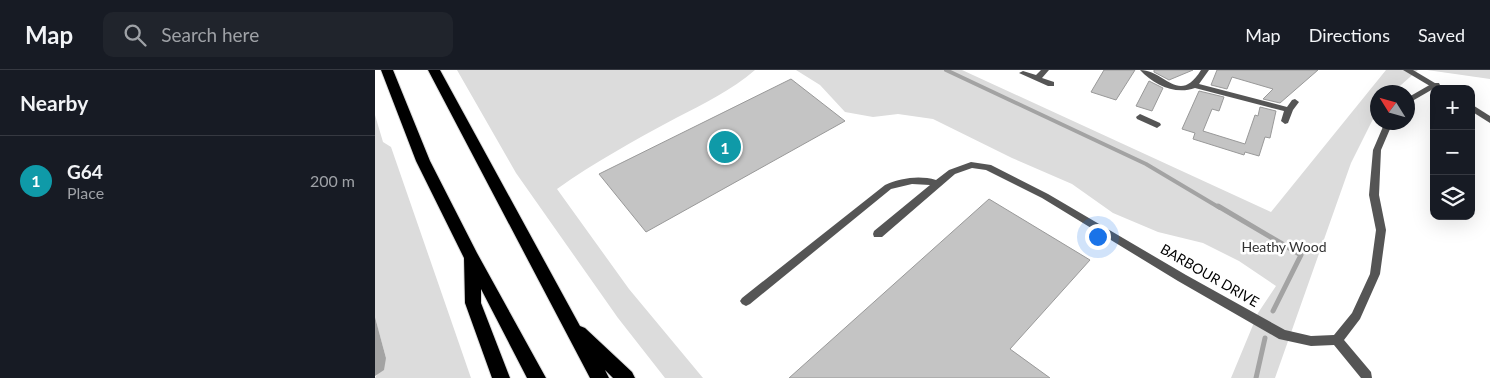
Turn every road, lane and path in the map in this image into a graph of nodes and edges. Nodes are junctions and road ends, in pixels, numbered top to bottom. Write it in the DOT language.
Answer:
graph roads {
  1 [pos="387,70"];
  2 [pos="434,70"];
  3 [pos="1045,70"];
  4 [pos="1143,70"];
  5 [pos="1205,70"];
  6 [pos="1407,70"];
  7 [pos="1023,73"];
  8 [pos="1038,78"];
  9 [pos="1051,84"];
  10 [pos="1195,84"];
  11 [pos="1434,85"];
  12 [pos="1430,91"];
  13 [pos="1415,98"];
  14 [pos="1295,102"];
  15 [pos="1289,110"];
  16 [pos="1475,111"];
  17 [pos="1140,117"];
  18 [pos="1490,120"];
  19 [pos="1285,121"];
  20 [pos="1157,125"];
  21 [pos="1386,130"];
  22 [pos="936,184"];
  23 [pos="878,234"];
  24 [pos="471,256"];
  25 [pos="746,301"];
  26 [pos="569,323"];
  27 [pos="1337,340"];
  28 [pos="1367,376"];
  29 [pos="501,378"];
  30 [pos="537,378"];
  31 [pos="600,378"];
  32 [pos="626,378"];
  1 -- 24 [label="highway"];
  2 -- 26 [label="highway"];
  3 -- 8 [label="street"];
  4 -- 10 [label="street"];
  5 -- 10 [label="street"];
  6 -- 11 [label="street"];
  7 -- 8 [label="street"];
  8 -- 9 [label="street"];
  10 -- 15 [label="street"];
  12 -- 13 [label="street"];
  14 -- 15 [label="street"];
  15 -- 19 [label="street"];
  16 -- 18 [label="street"];
  17 -- 20 [label="street"];
  21 -- 27 [label="street"];
  22 -- 23 [label="street, BARBOUR DRIVE"];
  22 -- 25 [label="street"];
  22 -- 27 [label="street, BARBOUR DRIVE"];
  24 -- 29 [label="highway"];
  24 -- 30 [label="highway"];
  26 -- 31 [label="highway"];
  26 -- 32 [label="highway"];
  27 -- 28 [label="street"];
}
